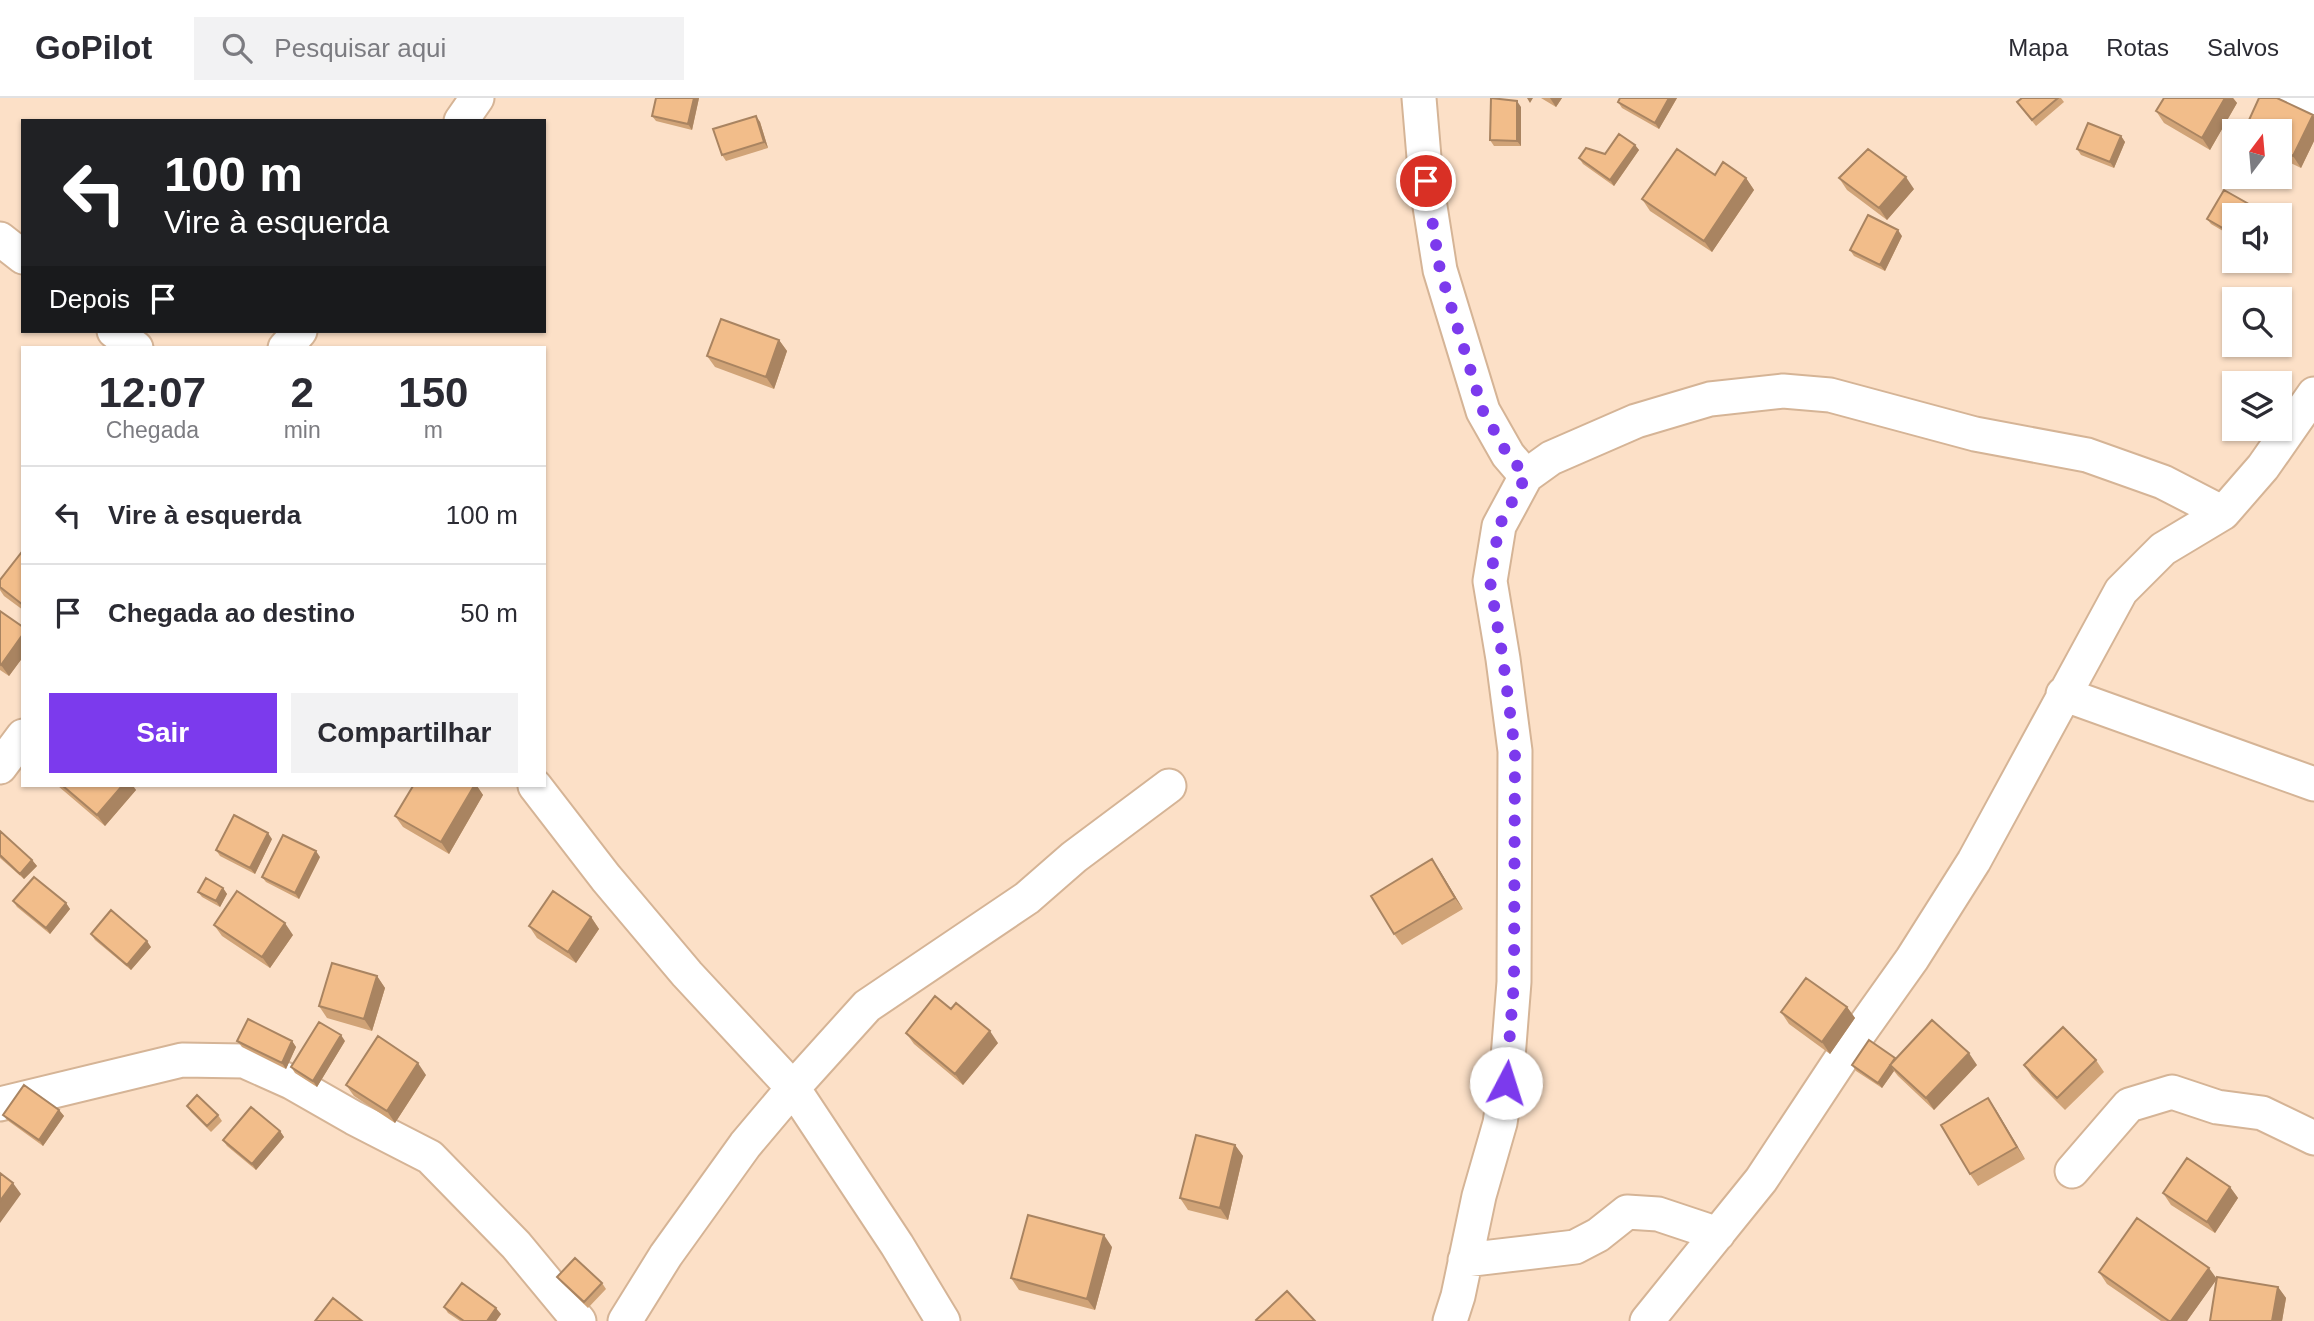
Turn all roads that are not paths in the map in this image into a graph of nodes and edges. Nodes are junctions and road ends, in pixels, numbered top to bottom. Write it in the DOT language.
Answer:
graph roads {
  1 [pos="477,98"];
  2 [pos="1419,98"];
  3 [pos="2279,98"];
  4 [pos="2314,116"];
  5 [pos="462,119"];
  6 [pos="0,239"];
  7 [pos="21,255"];
  8 [pos="117,333"];
  9 [pos="133,346"];
  10 [pos="2314,394"];
  11 [pos="1526,476"];
  12 [pos="2223,513"];
  13 [pos="2063,694"];
  14 [pos="21,739"];
  15 [pos="0,767"];
  16 [pos="2314,783"];
  17 [pos="1168,786"];
  18 [pos="536,787"];
  19 [pos="793,1088"];
  20 [pos="0,1104"];
  21 [pos="2314,1138"];
  22 [pos="2072,1171"];
  23 [pos="1718,1234"];
  24 [pos="1465,1260"];
  25 [pos="579,1321"];
  26 [pos="625,1321"];
  27 [pos="943,1321"];
  28 [pos="1450,1321"];
  29 [pos="1647,1321"];
  1 -- 5 [label="street"];
  2 -- 11 [label="street"];
  3 -- 4 [label="street"];
  6 -- 7 [label="street"];
  8 -- 9 [label="street"];
  10 -- 12 [label="street"];
  11 -- 12 [label="street"];
  11 -- 24 [label="street"];
  12 -- 13 [label="street"];
  13 -- 16 [label="street"];
  13 -- 23 [label="street"];
  14 -- 15 [label="street"];
  17 -- 19 [label="street"];
  18 -- 19 [label="street"];
  19 -- 26 [label="street"];
  19 -- 27 [label="street"];
  20 -- 25 [label="street"];
  21 -- 22 [label="street"];
  23 -- 24 [label="street"];
  23 -- 29 [label="street"];
  24 -- 28 [label="street"];
}
